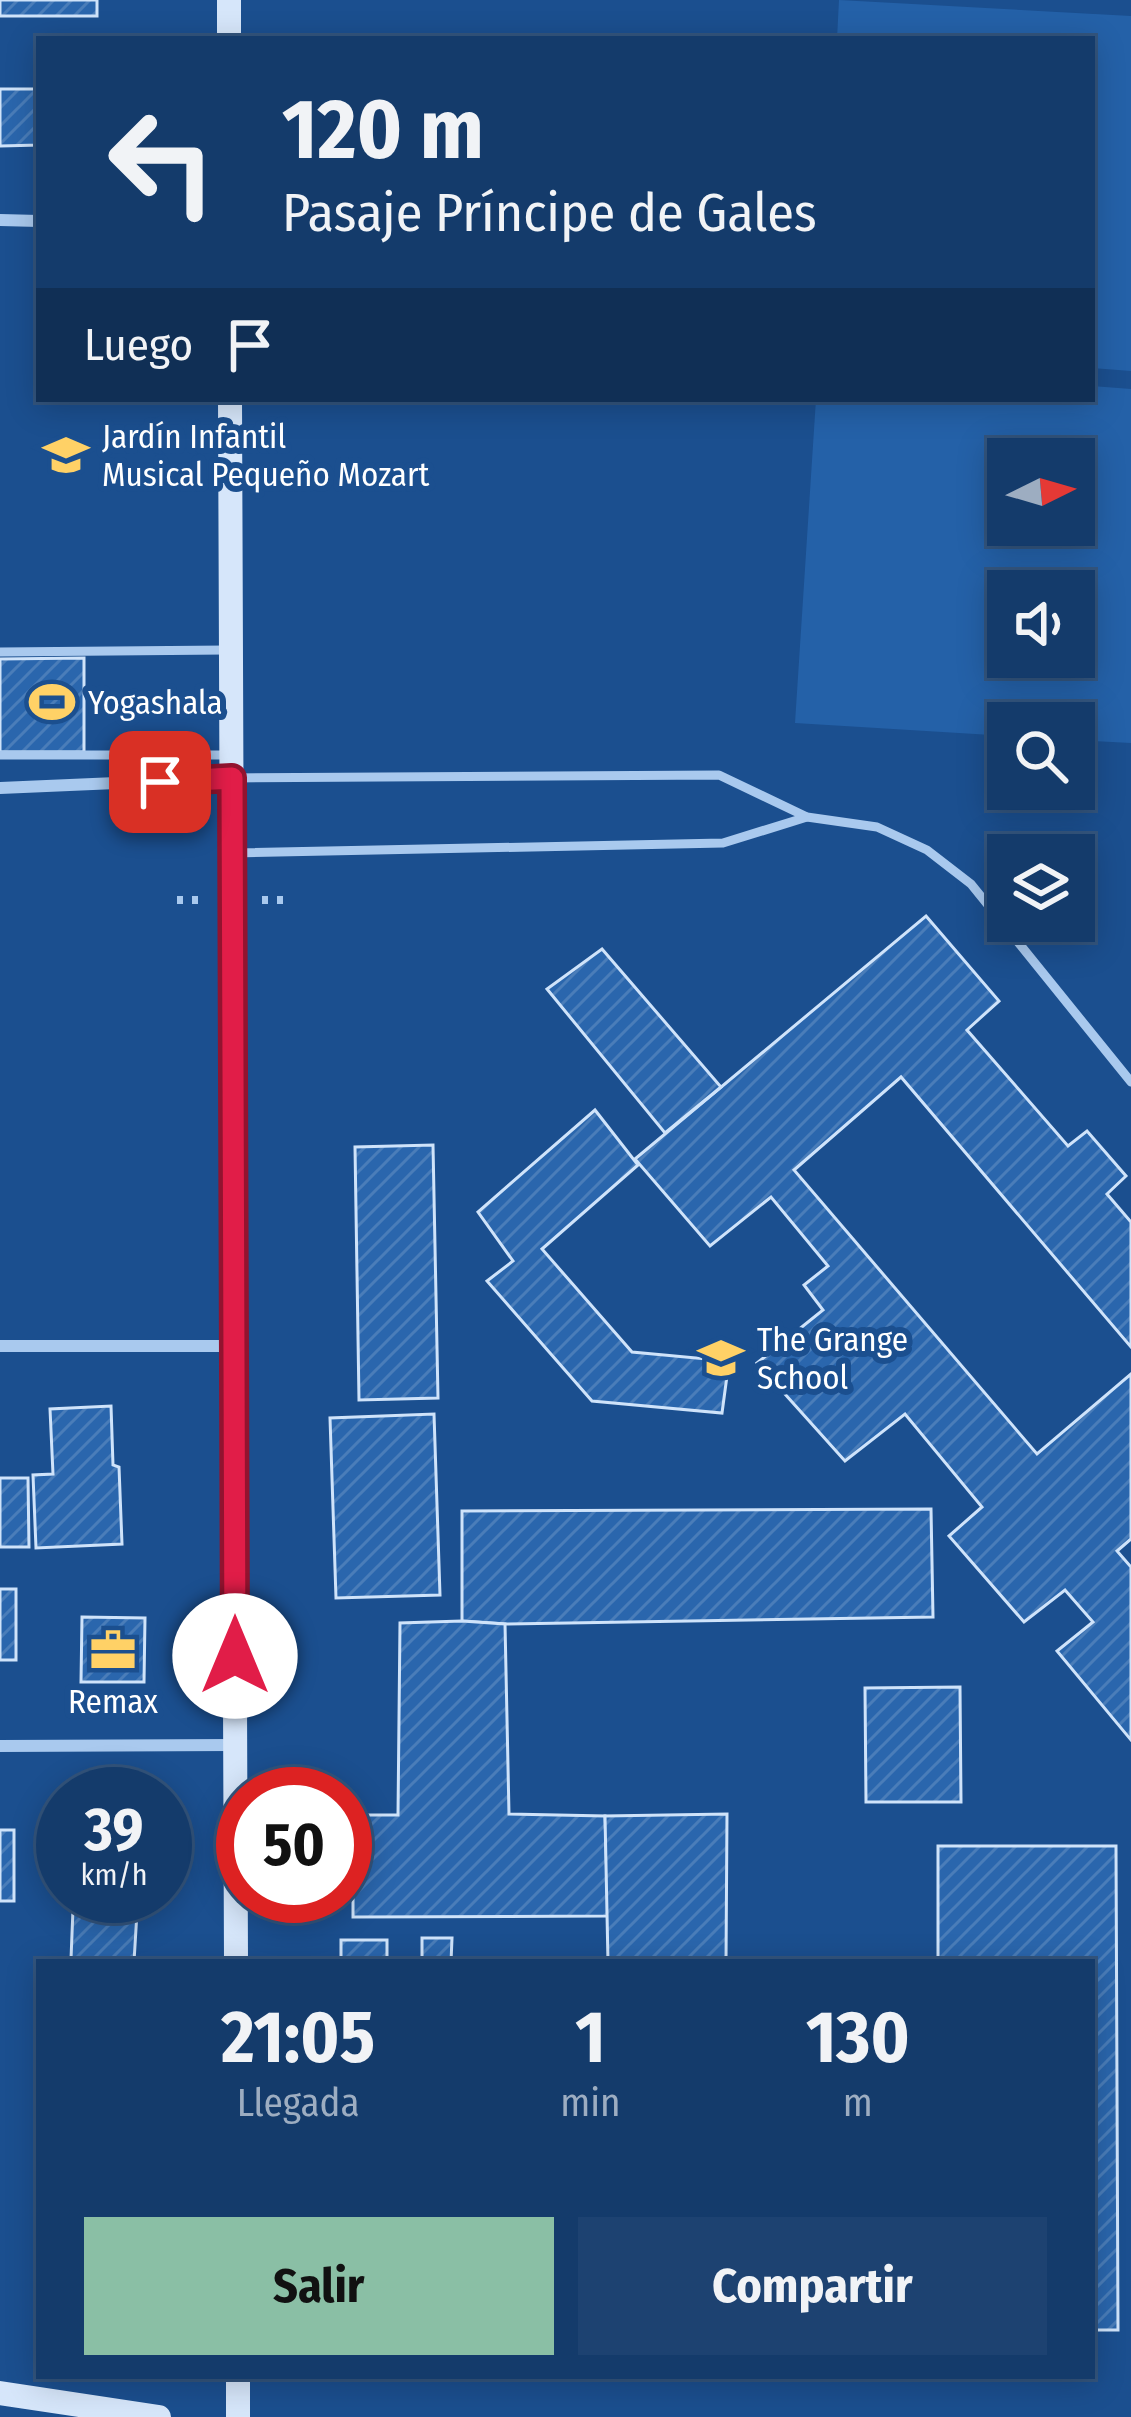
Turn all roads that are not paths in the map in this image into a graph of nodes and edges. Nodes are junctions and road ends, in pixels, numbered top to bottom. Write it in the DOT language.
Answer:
graph roads {
  1 [pos="229,0"];
  2 [pos="229,36"];
  3 [pos="0,220"];
  4 [pos="36,221"];
  5 [pos="230,402"];
  6 [pos="232,650"];
  7 [pos="0,652"];
  8 [pos="0,755"];
  9 [pos="231,767"];
  10 [pos="0,788"];
  11 [pos="807,817"];
  12 [pos="232,853"];
  13 [pos="1131,1082"];
  14 [pos="0,1346"];
  15 [pos="234,1346"];
  16 [pos="236,1745"];
  17 [pos="0,1746"];
  18 [pos="236,1959"];
  19 [pos="238,2379"];
  20 [pos="0,2393"];
  21 [pos="159,2417"];
  22 [pos="238,2417"];
  1 -- 2 [label="main road"];
  3 -- 4 [label="street"];
  5 -- 6 [label="main road"];
  6 -- 7 [label="lane"];
  6 -- 9 [label="main road"];
  8 -- 9 [label="lane"];
  9 -- 10 [label="street"];
  9 -- 11 [label="lane"];
  9 -- 12 [label="main road"];
  11 -- 12 [label="lane"];
  11 -- 13 [label="lane"];
  12 -- 15 [label="main road"];
  14 -- 15 [label="street"];
  15 -- 16 [label="main road"];
  16 -- 17 [label="street"];
  16 -- 18 [label="main road"];
  19 -- 22 [label="main road"];
  20 -- 21 [label="main road"];
}
